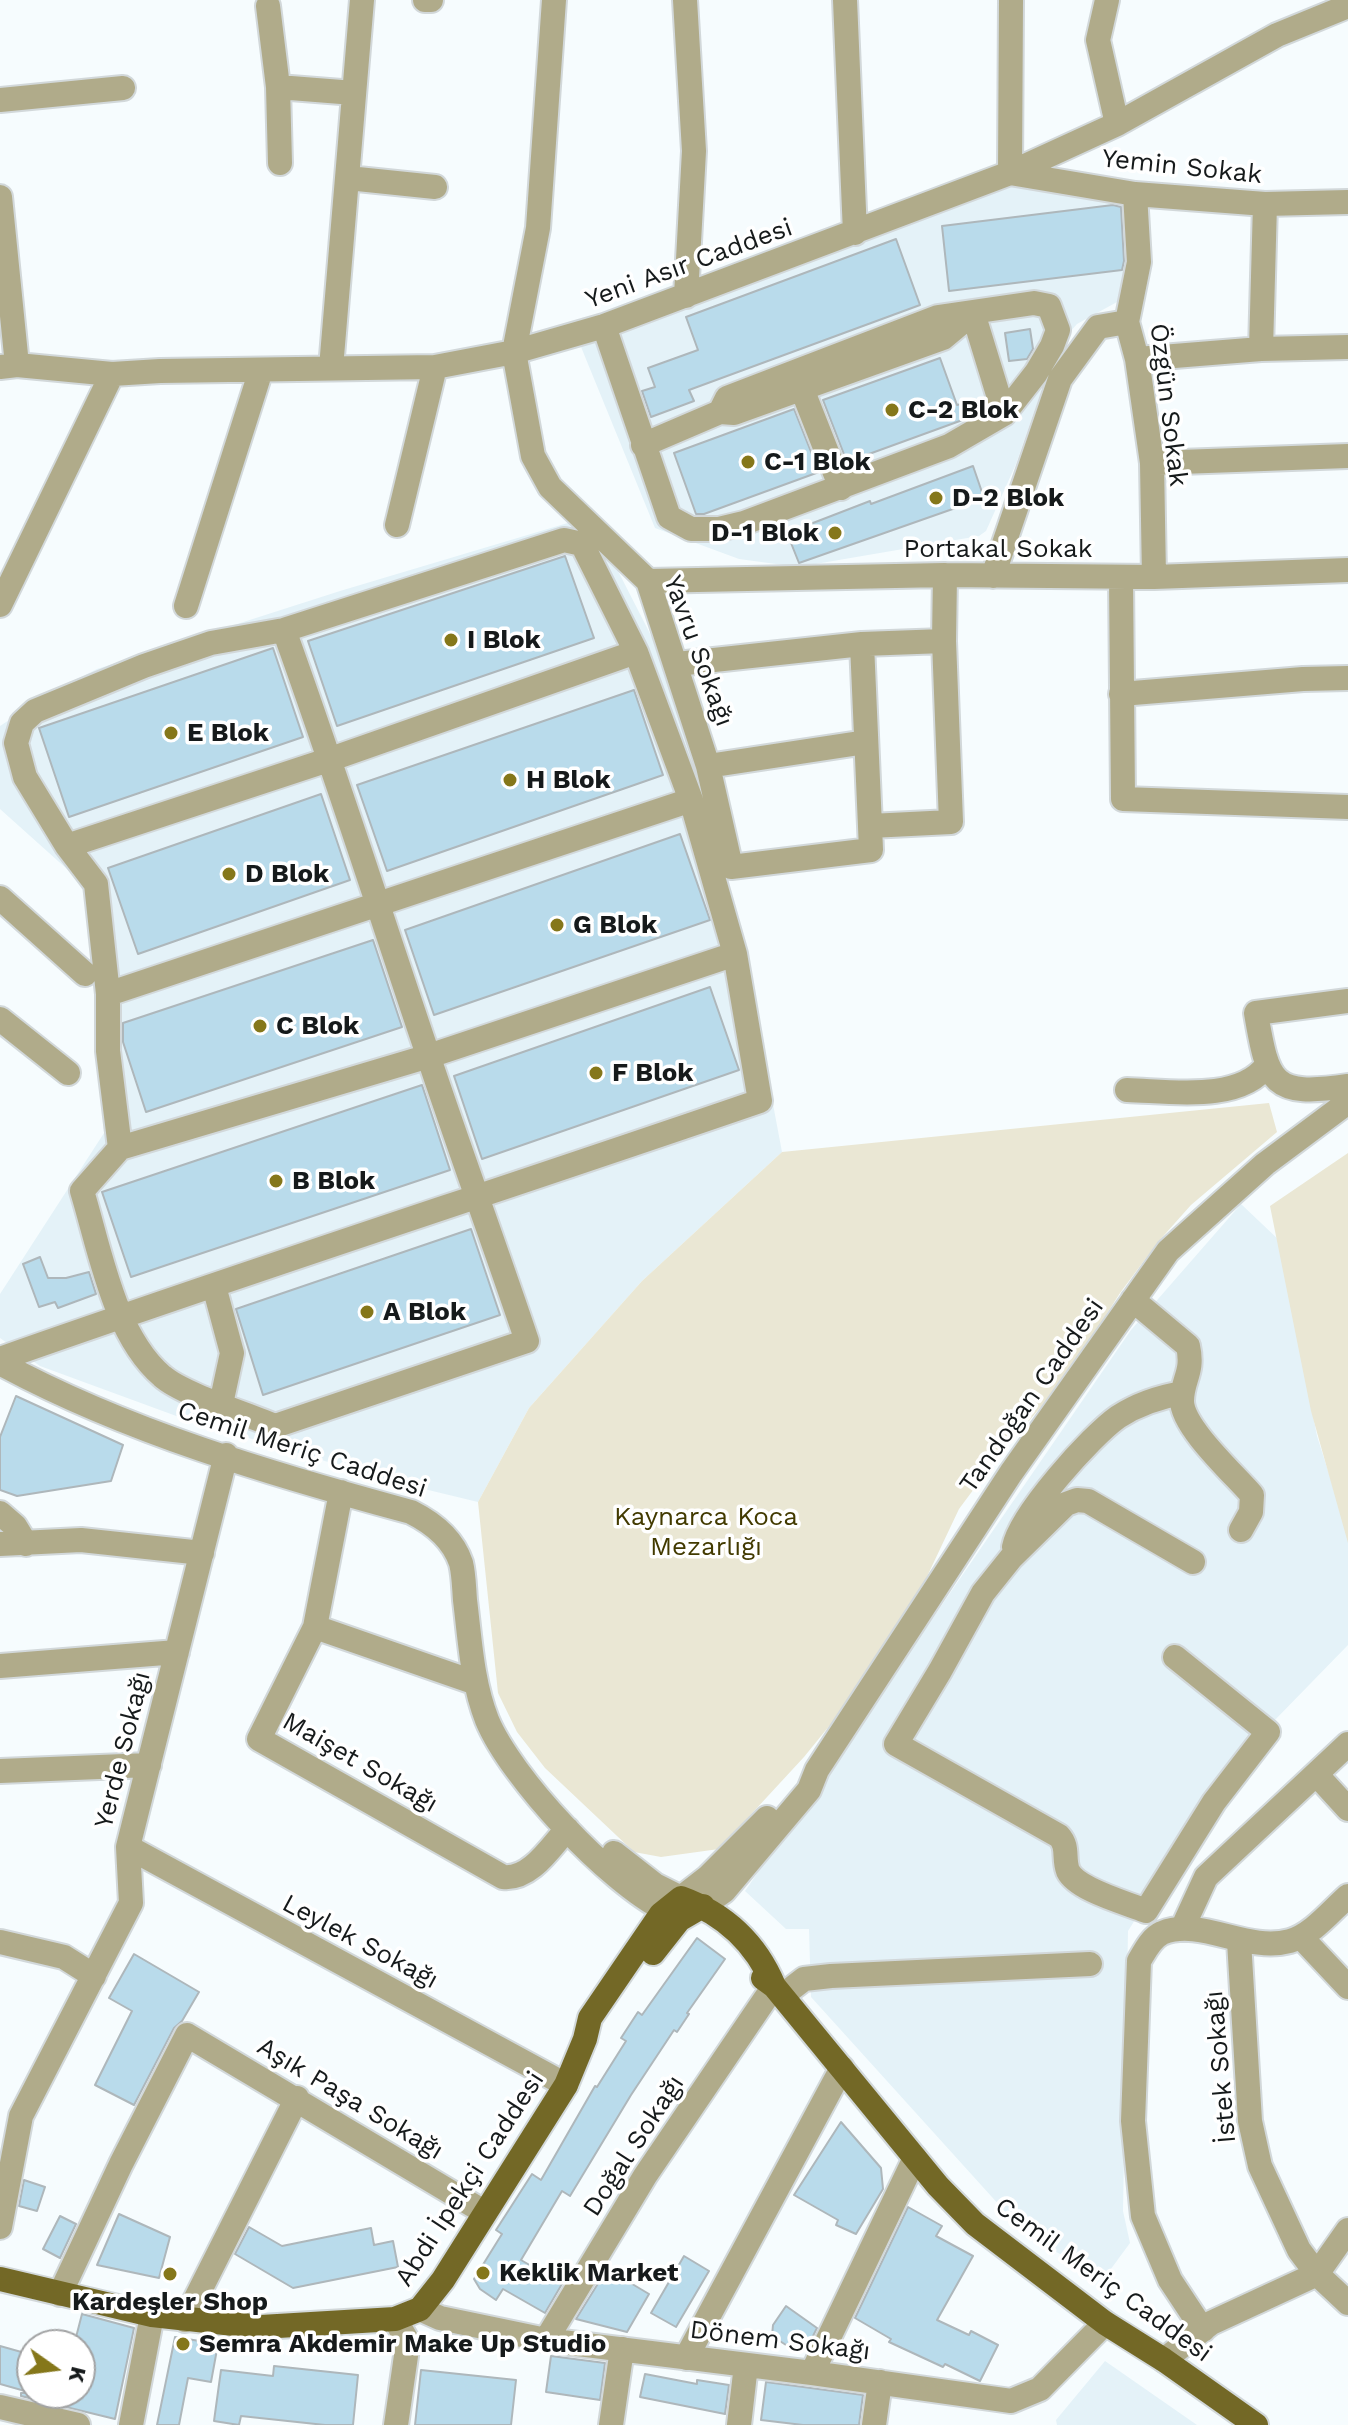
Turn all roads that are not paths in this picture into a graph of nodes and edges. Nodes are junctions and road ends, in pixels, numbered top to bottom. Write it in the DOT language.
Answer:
graph roads {
  1 [pos="362,0"];
  2 [pos="425,0"];
  3 [pos="431,0"];
  4 [pos="685,0"];
  5 [pos="845,0"];
  6 [pos="1011,0"];
  7 [pos="1107,0"];
  8 [pos="268,6"];
  9 [pos="1348,6"];
  10 [pos="554,8"];
  11 [pos="278,87"];
  12 [pos="123,88"];
  13 [pos="354,93"];
  14 [pos="0,100"];
  15 [pos="1117,124"];
  16 [pos="280,163"];
  17 [pos="1010,173"];
  18 [pos="348,178"];
  19 [pos="435,187"];
  20 [pos="1135,194"];
  21 [pos="0,197"];
  22 [pos="1348,202"];
  23 [pos="1265,204"];
  24 [pos="855,233"];
  25 [pos="686,296"];
  26 [pos="973,313"];
  27 [pos="1127,322"];
  28 [pos="604,326"];
  29 [pos="1348,347"];
  30 [pos="1261,349"];
  31 [pos="514,352"];
  32 [pos="1137,359"];
  33 [pos="9,366"];
  34 [pos="435,367"];
  35 [pos="331,368"];
  36 [pos="261,370"];
  37 [pos="112,374"];
  38 [pos="802,389"];
  39 [pos="720,412"];
  40 [pos="1004,414"];
  41 [pos="643,445"];
  42 [pos="1348,456"];
  43 [pos="1152,463"];
  44 [pos="841,488"];
  45 [pos="397,525"];
  46 [pos="1348,570"];
  47 [pos="945,575"];
  48 [pos="993,576"];
  49 [pos="1121,577"];
  50 [pos="1154,577"];
  51 [pos="648,581"];
  52 [pos="0,605"];
  53 [pos="186,606"];
  54 [pos="284,630"];
  55 [pos="944,641"];
  56 [pos="862,644"];
  57 [pos="636,652"];
  58 [pos="677,664"];
  59 [pos="1348,678"];
  60 [pos="1121,694"];
  61 [pos="866,742"];
  62 [pos="331,759"];
  63 [pos="708,766"];
  64 [pos="691,800"];
  65 [pos="1348,807"];
  66 [pos="870,826"];
  67 [pos="67,846"];
  68 [pos="0,898"];
  69 [pos="378,904"];
  70 [pos="735,954"];
  71 [pos="85,974"];
  72 [pos="108,994"];
  73 [pos="1348,1001"];
  74 [pos="0,1019"];
  75 [pos="429,1056"];
  76 [pos="1267,1065"];
  77 [pos="68,1073"];
  78 [pos="1348,1086"];
  79 [pos="1127,1090"];
  80 [pos="1348,1102"];
  81 [pos="120,1148"];
  82 [pos="478,1198"];
  83 [pos="214,1286"];
  84 [pos="1133,1300"];
  85 [pos="120,1317"];
  86 [pos="0,1361"];
  87 [pos="1182,1393"];
  88 [pos="221,1404"];
  89 [pos="226,1455"];
  90 [pos="341,1492"];
  91 [pos="0,1513"];
  92 [pos="1241,1530"];
  93 [pos="0,1544"];
  94 [pos="26,1544"];
  95 [pos="202,1553"];
  96 [pos="1011,1558"];
  97 [pos="1193,1562"];
  98 [pos="315,1627"];
  99 [pos="177,1652"];
  100 [pos="1175,1657"];
  101 [pos="0,1666"];
  102 [pos="476,1683"];
  103 [pos="1348,1744"];
  104 [pos="149,1765"];
  105 [pos="516,1767"];
  106 [pos="0,1771"];
  107 [pos="1316,1774"];
  108 [pos="1348,1809"];
  109 [pos="567,1829"];
  110 [pos="128,1847"];
  111 [pos="1348,1896"];
  112 [pos="684,1907"];
  113 [pos="1182,1929"];
  114 [pos="1301,1937"];
  115 [pos="1239,1941"];
  116 [pos="0,1942"];
  117 [pos="1090,1964"];
  118 [pos="94,1976"];
  119 [pos="1348,1987"];
  120 [pos="778,1991"];
  121 [pos="842,2068"];
  122 [pos="566,2085"];
  123 [pos="297,2098"];
  124 [pos="915,2158"];
  125 [pos="484,2212"];
  126 [pos="0,2227"];
  127 [pos="1348,2230"];
  128 [pos="1317,2274"];
  129 [pos="0,2279"];
  130 [pos="60,2294"];
  131 [pos="1348,2303"];
  132 [pos="420,2309"];
  133 [pos="152,2315"];
  134 [pos="395,2319"];
  135 [pos="185,2320"];
  136 [pos="1105,2323"];
  137 [pos="1203,2330"];
  138 [pos="546,2340"];
  139 [pos="622,2349"];
  140 [pos="686,2358"];
  141 [pos="1164,2360"];
  142 [pos="746,2365"];
  143 [pos="812,2373"];
  144 [pos="880,2382"];
  145 [pos="0,2407"];
  146 [pos="1009,2413"];
  147 [pos="78,2425"];
  148 [pos="131,2425"];
  149 [pos="396,2425"];
  150 [pos="611,2425"];
  151 [pos="739,2425"];
  152 [pos="874,2425"];
  153 [pos="1254,2425"];
  1 -- 13 [label="street"];
  2 -- 3 [label="street"];
  4 -- 25 [label="street"];
  5 -- 24 [label="street"];
  6 -- 17 [label="street"];
  7 -- 15 [label="street"];
  8 -- 11 [label="street"];
  9 -- 15 [label="street, Yeni Asır Caddesi"];
  10 -- 31 [label="street"];
  11 -- 13 [label="street"];
  11 -- 16 [label="street"];
  12 -- 14 [label="street"];
  13 -- 18 [label="street"];
  15 -- 17 [label="street, Yeni Asır Caddesi"];
  17 -- 20 [label="street, Yemin Sokak"];
  17 -- 24 [label="street, Yeni Asır Caddesi"];
  18 -- 19 [label="street"];
  18 -- 35 [label="street"];
  20 -- 23 [label="street, Yemin Sokak"];
  20 -- 27 [label="street, Özgün Sokak"];
  21 -- 33 [label="street"];
  22 -- 23 [label="street, Yemin Sokak"];
  23 -- 30 [label="street"];
  24 -- 25 [label="street, Yeni Asır Caddesi"];
  25 -- 28 [label="street, Yeni Asır Caddesi"];
  26 -- 38 [label="street"];
  26 -- 39 [label="street"];
  26 -- 40 [label="street"];
  26 -- 40 [label="street"];
  27 -- 32 [label="street, Özgün Sokak"];
  27 -- 48 [label="street"];
  28 -- 31 [label="street, Yeni Asır Caddesi"];
  28 -- 41 [label="street"];
  29 -- 30 [label="street"];
  30 -- 32 [label="street"];
  31 -- 34 [label="street, Yeni Asır Caddesi"];
  31 -- 51 [label="street, Yavru Sokağı"];
  32 -- 43 [label="street, Özgün Sokak"];
  33 -- 37 [label="street, Yeni Asır Caddesi"];
  34 -- 35 [label="street, Yeni Asır Caddesi"];
  34 -- 45 [label="street"];
  35 -- 36 [label="street, Yeni Asır Caddesi"];
  36 -- 37 [label="street, Yeni Asır Caddesi"];
  36 -- 53 [label="street"];
  37 -- 52 [label="street"];
  38 -- 39 [label="street"];
  38 -- 44 [label="street"];
  39 -- 41 [label="street"];
  40 -- 44 [label="street"];
  41 -- 44 [label="street"];
  42 -- 43 [label="street"];
  43 -- 50 [label="street, Özgün Sokak"];
  46 -- 50 [label="street, Portakal Sokak"];
  47 -- 48 [label="street, Portakal Sokak"];
  47 -- 51 [label="street, Portakal Sokak"];
  47 -- 55 [label="street"];
  48 -- 49 [label="street, Portakal Sokak"];
  49 -- 50 [label="street, Portakal Sokak"];
  49 -- 60 [label="street"];
  51 -- 58 [label="street, Yavru Sokağı"];
  54 -- 57 [label="street"];
  54 -- 62 [label="street"];
  54 -- 67 [label="street"];
  55 -- 56 [label="street"];
  55 -- 66 [label="street"];
  56 -- 58 [label="street"];
  56 -- 61 [label="street"];
  57 -- 62 [label="street"];
  57 -- 64 [label="street"];
  58 -- 63 [label="street, Yavru Sokağı"];
  59 -- 60 [label="street"];
  60 -- 65 [label="street"];
  61 -- 63 [label="street"];
  61 -- 66 [label="street"];
  62 -- 67 [label="street"];
  62 -- 69 [label="street"];
  63 -- 66 [label="street, Yavru Sokağı"];
  64 -- 69 [label="street"];
  64 -- 70 [label="street"];
  67 -- 72 [label="street"];
  68 -- 71 [label="street"];
  69 -- 72 [label="street"];
  69 -- 75 [label="street"];
  70 -- 75 [label="street"];
  70 -- 82 [label="street"];
  72 -- 81 [label="street"];
  73 -- 76 [label="street"];
  74 -- 77 [label="street"];
  75 -- 81 [label="street"];
  75 -- 82 [label="street"];
  76 -- 78 [label="street"];
  76 -- 79 [label="street"];
  80 -- 84 [label="street, Tandoğan Caddesi"];
  81 -- 85 [label="street"];
  82 -- 83 [label="street"];
  82 -- 88 [label="street"];
  83 -- 85 [label="street"];
  83 -- 88 [label="street"];
  84 -- 87 [label="street"];
  84 -- 112 [label="street, Tandoğan Caddesi"];
  85 -- 86 [label="street"];
  85 -- 88 [label="street"];
  86 -- 89 [label="street, Cemil Meriç Caddesi"];
  87 -- 92 [label="street"];
  87 -- 96 [label="street"];
  89 -- 90 [label="street, Cemil Meriç Caddesi"];
  89 -- 95 [label="street, Yerde Sokağı"];
  90 -- 98 [label="street, Maişet Sokağı"];
  90 -- 102 [label="street, Cemil Meriç Caddesi"];
  91 -- 94 [label="street"];
  93 -- 94 [label="street"];
  94 -- 95 [label="street"];
  95 -- 99 [label="street, Yerde Sokağı"];
  96 -- 97 [label="street"];
  96 -- 100 [label="street"];
  98 -- 102 [label="street"];
  98 -- 109 [label="street, Maişet Sokağı"];
  99 -- 101 [label="street"];
  99 -- 104 [label="street, Yerde Sokağı"];
  102 -- 105 [label="street, Cemil Meriç Caddesi"];
  103 -- 107 [label="street"];
  104 -- 106 [label="street"];
  104 -- 110 [label="street, Yerde Sokağı"];
  105 -- 109 [label="street, Cemil Meriç Caddesi"];
  105 -- 112 [label="street, Cemil Meriç Caddesi"];
  107 -- 108 [label="street"];
  107 -- 113 [label="street"];
  109 -- 112 [label="street, Cemil Meriç Caddesi"];
  110 -- 118 [label="street, Yerde Sokağı"];
  110 -- 122 [label="street, Leylek Sokağı"];
  111 -- 114 [label="street"];
  112 -- 120 [label="main road, Cemil Meriç Caddesi"];
  112 -- 122 [label="main road, Abdi İpekçi Caddesi"];
  113 -- 115 [label="street"];
  113 -- 137 [label="street"];
  114 -- 115 [label="street"];
  114 -- 119 [label="street"];
  115 -- 128 [label="street, İstek Sokağı"];
  116 -- 118 [label="street"];
  117 -- 120 [label="street"];
  118 -- 126 [label="street, Yerde Sokağı"];
  120 -- 121 [label="main road, Cemil Meriç Caddesi"];
  120 -- 138 [label="street, Doğal Sokağı"];
  121 -- 124 [label="main road, Cemil Meriç Caddesi"];
  121 -- 140 [label="street"];
  122 -- 125 [label="main road, Abdi İpekçi Caddesi"];
  123 -- 125 [label="street, Aşık Paşa Sokağı"];
  123 -- 130 [label="street, Aşık Paşa Sokağı"];
  123 -- 135 [label="street"];
  124 -- 136 [label="main road, Cemil Meriç Caddesi"];
  124 -- 143 [label="street"];
  125 -- 132 [label="main road, Abdi İpekçi Caddesi"];
  127 -- 128 [label="street"];
  128 -- 131 [label="street, İstek Sokağı"];
  128 -- 137 [label="street"];
  129 -- 130 [label="main road, Abdi İpekçi Caddesi"];
  130 -- 133 [label="main road, Abdi İpekçi Caddesi"];
  132 -- 134 [label="main road, Abdi İpekçi Caddesi"];
  132 -- 138 [label="street, Dönem Sokağı"];
  133 -- 135 [label="main road, Abdi İpekçi Caddesi"];
  133 -- 148 [label="street"];
  134 -- 135 [label="main road, Abdi İpekçi Caddesi"];
  134 -- 149 [label="street"];
  136 -- 141 [label="main road, Cemil Meriç Caddesi"];
  136 -- 146 [label="street, Dönem Sokağı"];
  137 -- 141 [label="street"];
  138 -- 139 [label="street, Dönem Sokağı"];
  139 -- 140 [label="street, Dönem Sokağı"];
  139 -- 150 [label="street"];
  140 -- 142 [label="street, Dönem Sokağı"];
  141 -- 153 [label="main road, Cemil Meriç Caddesi"];
  142 -- 143 [label="street, Dönem Sokağı"];
  142 -- 151 [label="street"];
  143 -- 144 [label="street, Dönem Sokağı"];
  144 -- 146 [label="street, Dönem Sokağı"];
  144 -- 152 [label="street"];
  145 -- 147 [label="street"];
}
